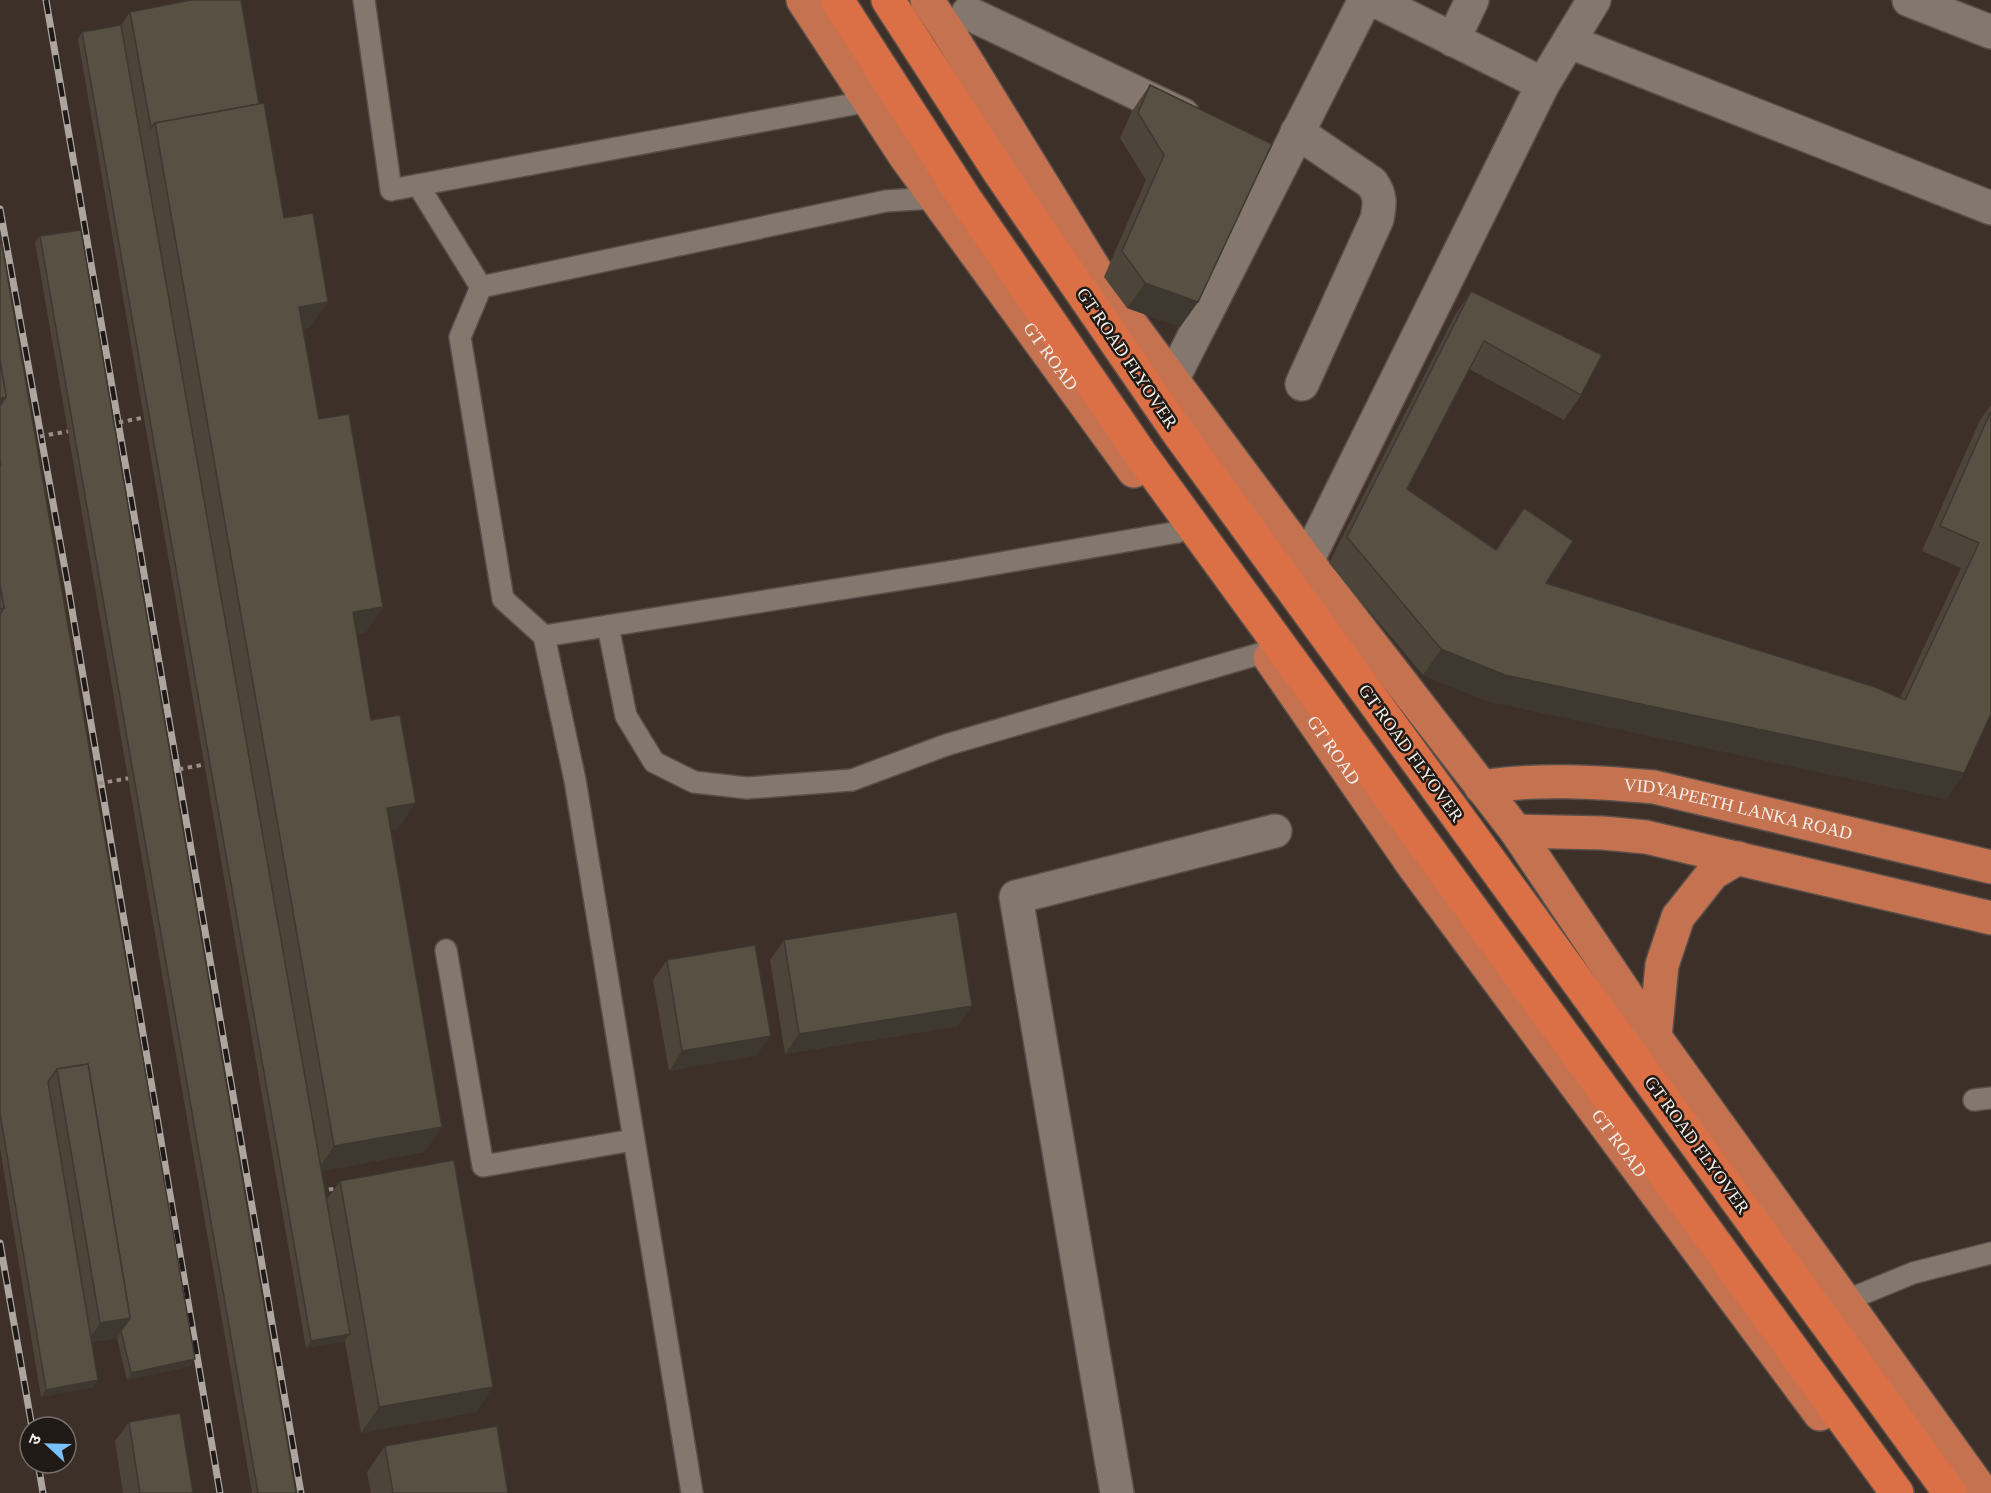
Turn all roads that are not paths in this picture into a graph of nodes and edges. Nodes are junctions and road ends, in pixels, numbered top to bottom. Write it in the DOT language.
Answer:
graph roads {
  1 [pos="364,0"];
  2 [pos="803,0"];
  3 [pos="837,0"];
  4 [pos="888,0"];
  5 [pos="927,0"];
  6 [pos="1365,0"];
  7 [pos="1374,0"];
  8 [pos="1472,0"];
  9 [pos="1594,0"];
  10 [pos="1909,0"];
  11 [pos="963,15"];
  12 [pos="1991,32"];
  13 [pos="1453,40"];
  14 [pos="1570,42"];
  15 [pos="1543,84"];
  16 [pos="870,101"];
  17 [pos="1209,127"];
  18 [pos="1297,132"];
  19 [pos="418,185"];
  20 [pos="934,198"];
  21 [pos="1991,208"];
  22 [pos="481,287"];
  23 [pos="1172,380"];
  24 [pos="1302,384"];
  25 [pos="1178,532"];
  26 [pos="1307,561"];
  27 [pos="608,626"];
  28 [pos="544,636"];
  29 [pos="1266,652"];
  30 [pos="1481,787"];
  31 [pos="1275,831"];
  32 [pos="1516,831"];
  33 [pos="1738,858"];
  34 [pos="1991,867"];
  35 [pos="1991,918"];
  36 [pos="446,950"];
  37 [pos="1655,1037"];
  38 [pos="633,1140"];
  39 [pos="1991,1253"];
  40 [pos="1845,1301"];
  41 [pos="692,1493"];
  42 [pos="1117,1493"];
  43 [pos="1878,1493"];
  44 [pos="1897,1493"];
  45 [pos="1950,1493"];
  46 [pos="1983,1493"];
  1 -- 19 [label="lane"];
  2 -- 16 [label="main road, GT ROAD"];
  3 -- 44 [label="highway"];
  4 -- 45 [label="highway, GT ROAD FLYOVER"];
  5 -- 11 [label="main road"];
  6 -- 18 [label="street"];
  7 -- 13 [label="street"];
  8 -- 13 [label="street"];
  9 -- 14 [label="street"];
  10 -- 12 [label="street"];
  11 -- 17 [label="street"];
  11 -- 23 [label="main road"];
  13 -- 15 [label="street"];
  14 -- 15 [label="street"];
  14 -- 21 [label="street"];
  15 -- 26 [label="street"];
  16 -- 19 [label="lane"];
  16 -- 20 [label="main road, GT ROAD"];
  18 -- 23 [label="street"];
  18 -- 24 [label="street"];
  19 -- 22 [label="lane"];
  20 -- 22 [label="lane"];
  20 -- 25 [label="main road, GT ROAD"];
  22 -- 28 [label="lane"];
  23 -- 26 [label="main road"];
  25 -- 27 [label="lane"];
  25 -- 29 [label="main road, GT ROAD"];
  26 -- 30 [label="main road"];
  27 -- 28 [label="lane"];
  27 -- 29 [label="lane"];
  28 -- 38 [label="lane"];
  29 -- 43 [label="main road, GT ROAD"];
  30 -- 32 [label="main road"];
  30 -- 34 [label="main road, VIDYAPEETH LANKA ROAD"];
  31 -- 42 [label="street"];
  32 -- 33 [label="main road"];
  32 -- 37 [label="main road"];
  33 -- 35 [label="main road"];
  33 -- 37 [label="main road"];
  36 -- 38 [label="lane"];
  37 -- 40 [label="main road"];
  38 -- 41 [label="lane"];
  39 -- 40 [label="lane"];
  40 -- 46 [label="main road"];
}
